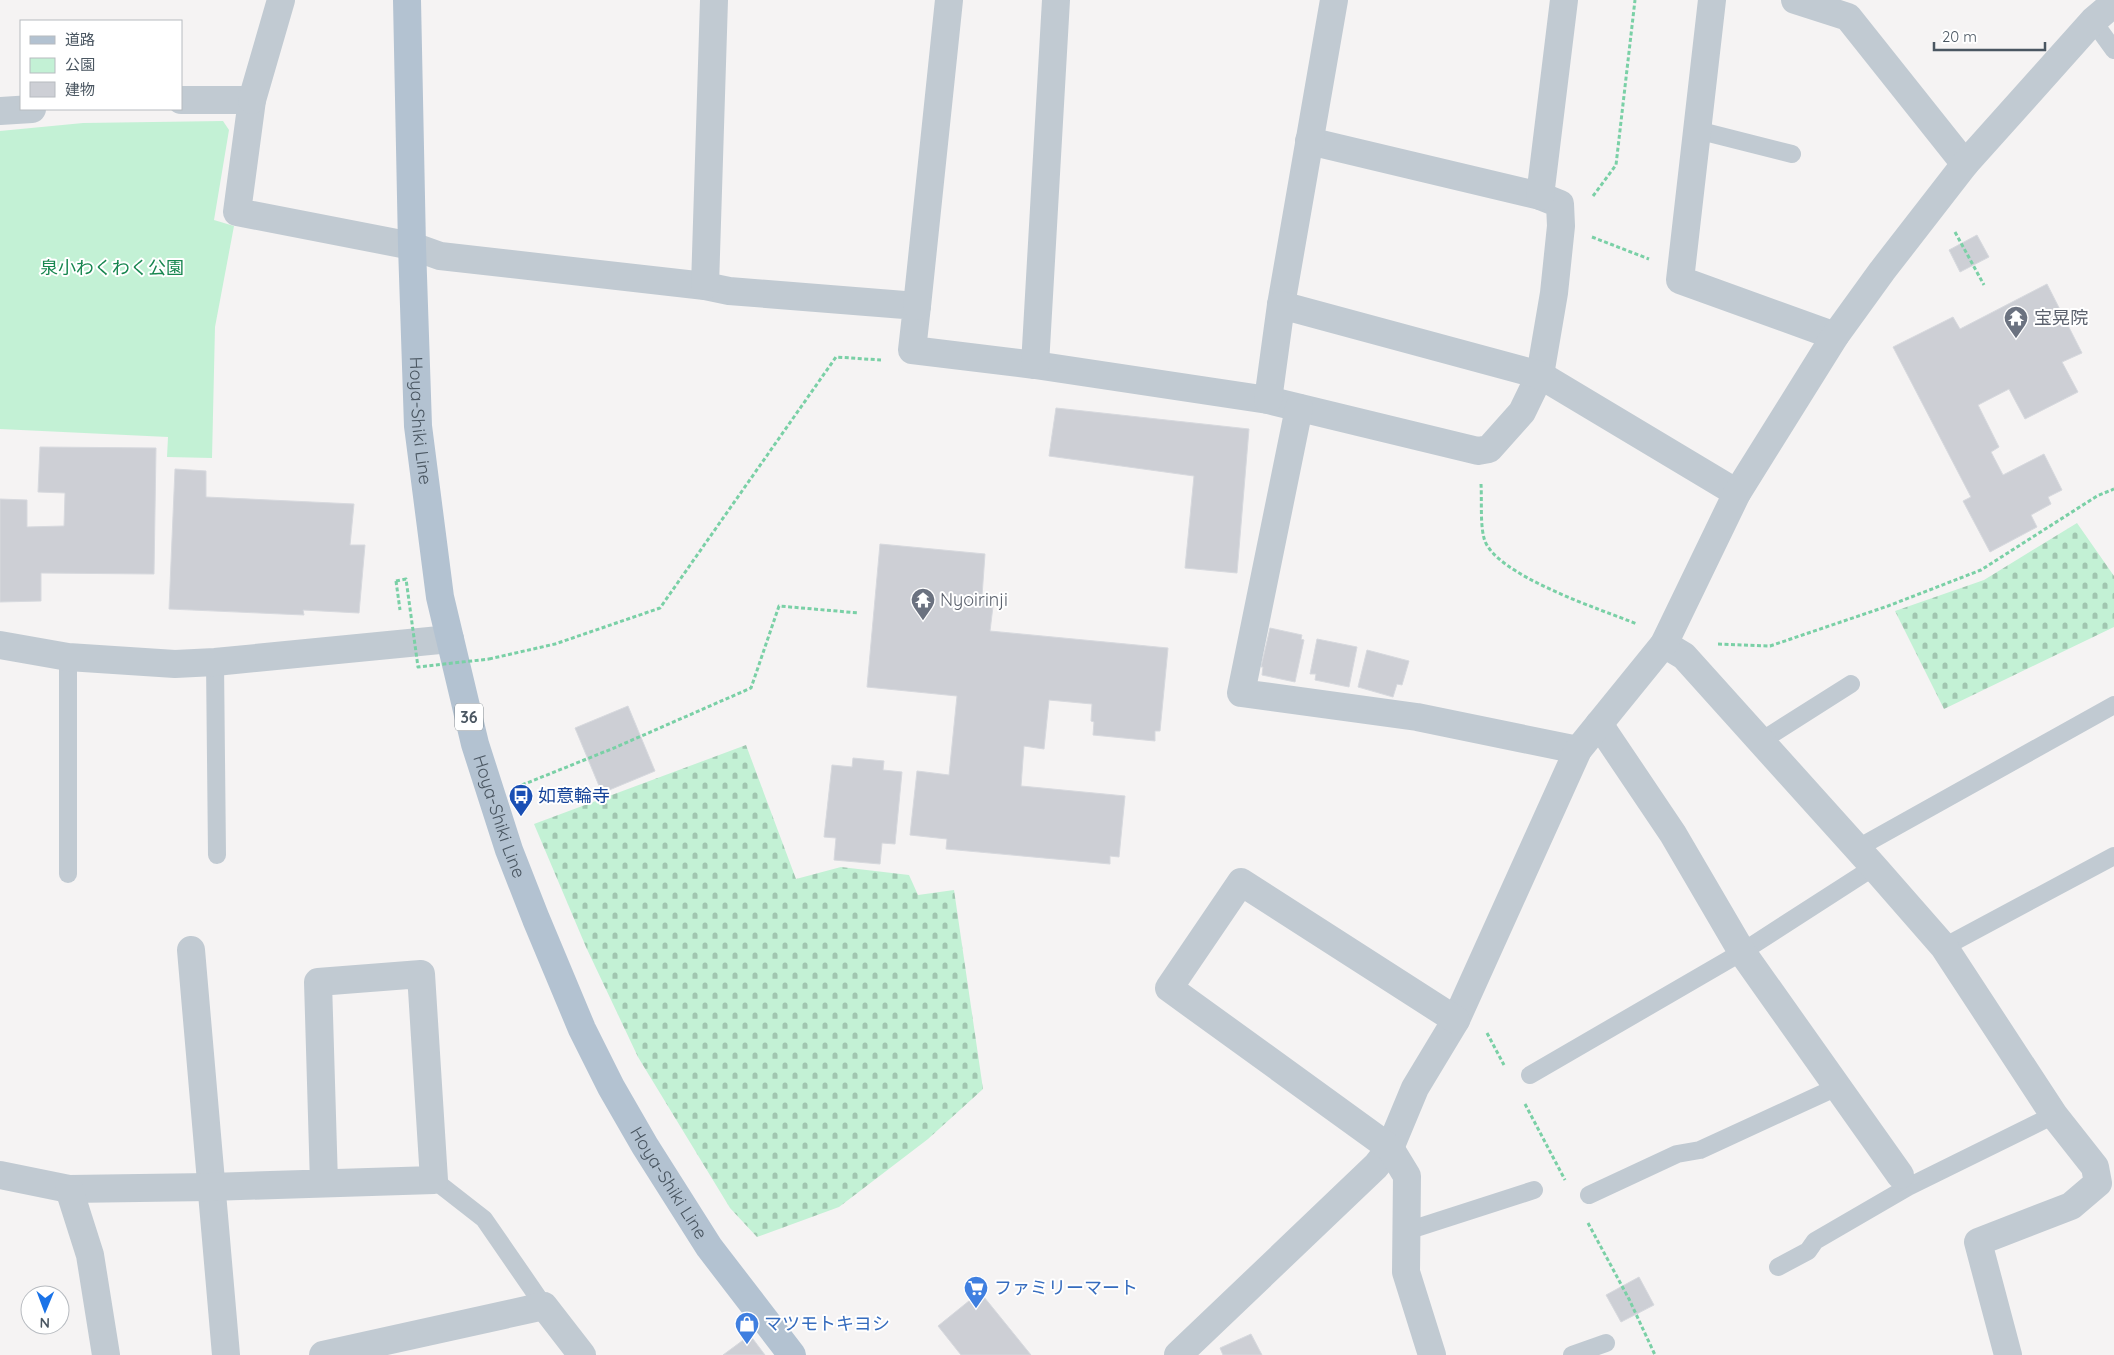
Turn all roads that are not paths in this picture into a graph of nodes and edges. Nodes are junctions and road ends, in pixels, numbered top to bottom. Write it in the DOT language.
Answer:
graph roads {
  1 [pos="280,0"];
  2 [pos="407,0"];
  3 [pos="714,0"];
  4 [pos="949,0"];
  5 [pos="1056,0"];
  6 [pos="1334,0"];
  7 [pos="1564,0"];
  8 [pos="1712,0"];
  9 [pos="1795,0"];
  10 [pos="2114,3"];
  11 [pos="2093,21"];
  12 [pos="2114,50"];
  13 [pos="182,100"];
  14 [pos="252,100"];
  15 [pos="20,110"];
  16 [pos="0,111"];
  17 [pos="1697,130"];
  18 [pos="1309,141"];
  19 [pos="1792,154"];
  20 [pos="1965,164"];
  21 [pos="1540,196"];
  22 [pos="412,246"];
  23 [pos="705,286"];
  24 [pos="1281,305"];
  25 [pos="917,306"];
  26 [pos="1835,336"];
  27 [pos="1035,365"];
  28 [pos="1540,375"];
  29 [pos="1268,400"];
  30 [pos="1299,408"];
  31 [pos="1737,493"];
  32 [pos="450,639"];
  33 [pos="1666,640"];
  34 [pos="0,645"];
  35 [pos="68,657"];
  36 [pos="215,662"];
  37 [pos="1851,684"];
  38 [pos="2114,705"];
  39 [pos="1599,724"];
  40 [pos="1761,741"];
  41 [pos="1578,750"];
  42 [pos="216,855"];
  43 [pos="2114,856"];
  44 [pos="1865,858"];
  45 [pos="68,874"];
  46 [pos="1944,947"];
  47 [pos="191,950"];
  48 [pos="1742,952"];
  49 [pos="1456,1020"];
  50 [pos="1530,1075"];
  51 [pos="1837,1087"];
  52 [pos="2054,1115"];
  53 [pos="1390,1148"];
  54 [pos="0,1175"];
  55 [pos="434,1180"];
  56 [pos="1904,1181"];
  57 [pos="324,1183"];
  58 [pos="210,1187"];
  59 [pos="69,1189"];
  60 [pos="1534,1190"];
  61 [pos="1589,1195"];
  62 [pos="1407,1231"];
  63 [pos="1778,1267"];
  64 [pos="544,1306"];
  65 [pos="1606,1343"];
  66 [pos="106,1355"];
  67 [pos="226,1355"];
  68 [pos="322,1355"];
  69 [pos="582,1355"];
  70 [pos="792,1355"];
  71 [pos="1178,1355"];
  72 [pos="1432,1355"];
  73 [pos="1572,1355"];
  74 [pos="2008,1355"];
  1 -- 14 [label="street"];
  2 -- 22 [label="main road, Hoya-Shiki Line / 36"];
  3 -- 23 [label="street"];
  4 -- 25 [label="street"];
  5 -- 27 [label="street"];
  6 -- 18 [label="street"];
  7 -- 21 [label="street"];
  8 -- 17 [label="street"];
  9 -- 20 [label="street"];
  10 -- 11 [label="street"];
  11 -- 12 [label="lane"];
  11 -- 20 [label="street"];
  13 -- 14 [label="street"];
  14 -- 22 [label="street"];
  15 -- 16 [label="street"];
  17 -- 19 [label="lane"];
  17 -- 26 [label="street"];
  18 -- 21 [label="street"];
  18 -- 24 [label="street"];
  20 -- 26 [label="street"];
  21 -- 28 [label="street"];
  22 -- 23 [label="street"];
  22 -- 32 [label="main road, Hoya-Shiki Line / 36"];
  23 -- 25 [label="street"];
  24 -- 28 [label="street"];
  24 -- 29 [label="street"];
  25 -- 27 [label="street"];
  26 -- 31 [label="street"];
  27 -- 29 [label="street"];
  28 -- 30 [label="street"];
  28 -- 31 [label="street"];
  29 -- 30 [label="street"];
  30 -- 41 [label="street"];
  31 -- 33 [label="street"];
  32 -- 36 [label="street"];
  32 -- 70 [label="main road, Hoya-Shiki Line / 36"];
  33 -- 39 [label="street"];
  33 -- 40 [label="street"];
  34 -- 35 [label="street"];
  35 -- 36 [label="street"];
  35 -- 45 [label="lane"];
  36 -- 42 [label="lane"];
  37 -- 40 [label="lane"];
  38 -- 44 [label="lane"];
  39 -- 41 [label="street"];
  39 -- 48 [label="street"];
  40 -- 44 [label="street"];
  41 -- 49 [label="street"];
  43 -- 46 [label="lane"];
  44 -- 46 [label="street"];
  44 -- 48 [label="lane"];
  46 -- 52 [label="street"];
  47 -- 58 [label="street"];
  48 -- 50 [label="lane"];
  48 -- 51 [label="street"];
  49 -- 53 [label="street"];
  49 -- 53 [label="street"];
  51 -- 56 [label="street"];
  51 -- 61 [label="lane"];
  52 -- 56 [label="lane"];
  52 -- 74 [label="street"];
  53 -- 62 [label="street"];
  53 -- 71 [label="street"];
  54 -- 59 [label="street"];
  55 -- 57 [label="street"];
  55 -- 57 [label="street"];
  55 -- 64 [label="lane"];
  56 -- 63 [label="lane"];
  57 -- 58 [label="street"];
  58 -- 59 [label="street"];
  58 -- 67 [label="street"];
  59 -- 66 [label="street"];
  60 -- 62 [label="lane"];
  62 -- 72 [label="street"];
  64 -- 68 [label="street"];
  64 -- 69 [label="street"];
  65 -- 73 [label="lane"];
}
